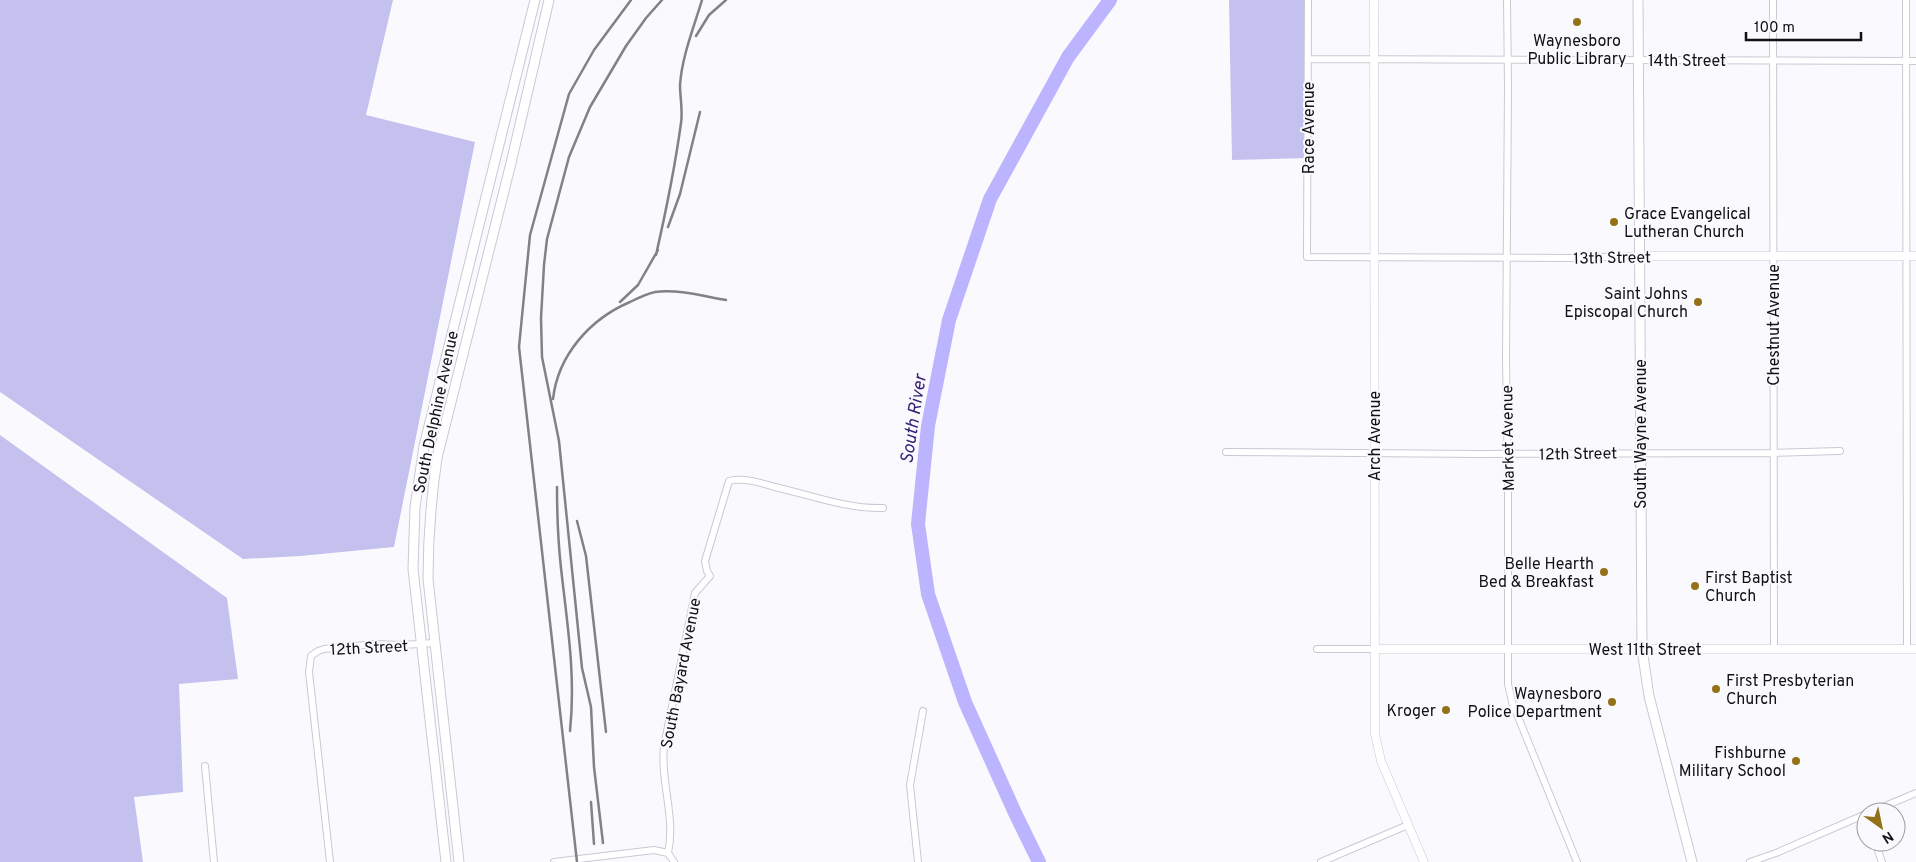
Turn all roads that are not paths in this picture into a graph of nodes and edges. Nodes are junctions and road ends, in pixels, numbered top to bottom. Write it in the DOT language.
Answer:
graph roads {
  1 [pos="535,0"];
  2 [pos="549,0"];
  3 [pos="1308,0"];
  4 [pos="1374,0"];
  5 [pos="1507,0"];
  6 [pos="1638,0"];
  7 [pos="1773,0"];
  8 [pos="1906,0"];
  9 [pos="1308,59"];
  10 [pos="1374,59"];
  11 [pos="1638,59"];
  12 [pos="1508,60"];
  13 [pos="1773,60"];
  14 [pos="1906,61"];
  15 [pos="1916,61"];
  16 [pos="1374,256"];
  17 [pos="1639,256"];
  18 [pos="1773,256"];
  19 [pos="1906,256"];
  20 [pos="1916,256"];
  21 [pos="1307,257"];
  22 [pos="1508,257"];
  23 [pos="1840,451"];
  24 [pos="1226,452"];
  25 [pos="1374,453"];
  26 [pos="1640,453"];
  27 [pos="1773,453"];
  28 [pos="1508,454"];
  29 [pos="883,508"];
  30 [pos="434,643"];
  31 [pos="420,644"];
  32 [pos="1374,649"];
  33 [pos="1507,649"];
  34 [pos="1642,649"];
  35 [pos="1774,649"];
  36 [pos="1907,649"];
  37 [pos="1916,649"];
  38 [pos="1317,650"];
  39 [pos="923,711"];
  40 [pos="205,766"];
  41 [pos="1916,793"];
  42 [pos="1895,802"];
  43 [pos="1856,819"];
  44 [pos="1408,825"];
  45 [pos="668,853"];
  46 [pos="214,862"];
  47 [pos="330,862"];
  48 [pos="446,862"];
  49 [pos="459,862"];
  50 [pos="554,862"];
  51 [pos="674,862"];
  52 [pos="918,862"];
  53 [pos="1321,862"];
  54 [pos="1424,862"];
  55 [pos="1577,862"];
  56 [pos="1692,862"];
  57 [pos="1750,862"];
  1 -- 31 [label="main road, South Delphine Avenue"];
  2 -- 30 [label="main road, South Delphine Avenue"];
  3 -- 9 [label="street, Race Avenue"];
  4 -- 10 [label="street, Arch Avenue"];
  5 -- 12 [label="street, Market Avenue"];
  6 -- 11 [label="main road, South Wayne Avenue"];
  7 -- 13 [label="street, Chestnut Avenue"];
  8 -- 14 [label="street"];
  9 -- 10 [label="street, 14th Street"];
  9 -- 21 [label="street, Race Avenue"];
  10 -- 12 [label="street, 14th Street"];
  10 -- 16 [label="street, Arch Avenue"];
  11 -- 12 [label="street, 14th Street"];
  11 -- 13 [label="street, 14th Street"];
  11 -- 17 [label="main road, South Wayne Avenue"];
  12 -- 22 [label="street, Market Avenue"];
  13 -- 14 [label="street, 14th Street"];
  13 -- 18 [label="street, Chestnut Avenue"];
  14 -- 15 [label="street, 14th Street"];
  14 -- 19 [label="street"];
  16 -- 21 [label="street, 13th Street"];
  16 -- 22 [label="street, 13th Street"];
  16 -- 25 [label="street, Arch Avenue"];
  17 -- 18 [label="street, 13th Street"];
  17 -- 22 [label="street, 13th Street"];
  17 -- 26 [label="main road, South Wayne Avenue"];
  18 -- 19 [label="street, 13th Street"];
  18 -- 27 [label="street, Chestnut Avenue"];
  19 -- 20 [label="street, 13th Street"];
  19 -- 36 [label="street"];
  22 -- 28 [label="street, Market Avenue"];
  23 -- 27 [label="street, 12th Street"];
  24 -- 25 [label="street, 12th Street"];
  25 -- 28 [label="street, 12th Street"];
  25 -- 32 [label="street, Arch Avenue"];
  26 -- 27 [label="street, 12th Street"];
  26 -- 28 [label="street, 12th Street"];
  26 -- 34 [label="main road, South Wayne Avenue"];
  27 -- 35 [label="street, Chestnut Avenue"];
  28 -- 33 [label="street, Market Avenue"];
  29 -- 45 [label="street, South Bayard Avenue"];
  30 -- 31 [label="street, 12th Street"];
  30 -- 49 [label="main road, South Delphine Avenue"];
  31 -- 47 [label="street, 12th Street"];
  31 -- 48 [label="main road, South Delphine Avenue"];
  32 -- 33 [label="street, West 11th Street"];
  32 -- 38 [label="street"];
  32 -- 44 [label="street, Arch Avenue"];
  33 -- 34 [label="street, West 11th Street"];
  33 -- 55 [label="street, Market Avenue"];
  34 -- 35 [label="street, West 11th Street"];
  34 -- 56 [label="main road, South Wayne Avenue"];
  35 -- 36 [label="street, West 11th Street"];
  36 -- 37 [label="street, West 11th Street"];
  39 -- 52 [label="street"];
  40 -- 46 [label="street"];
  41 -- 42 [label="street"];
  43 -- 57 [label="street"];
  44 -- 53 [label="street"];
  44 -- 54 [label="street, Arch Avenue"];
  45 -- 50 [label="street"];
  45 -- 51 [label="street"];
}
